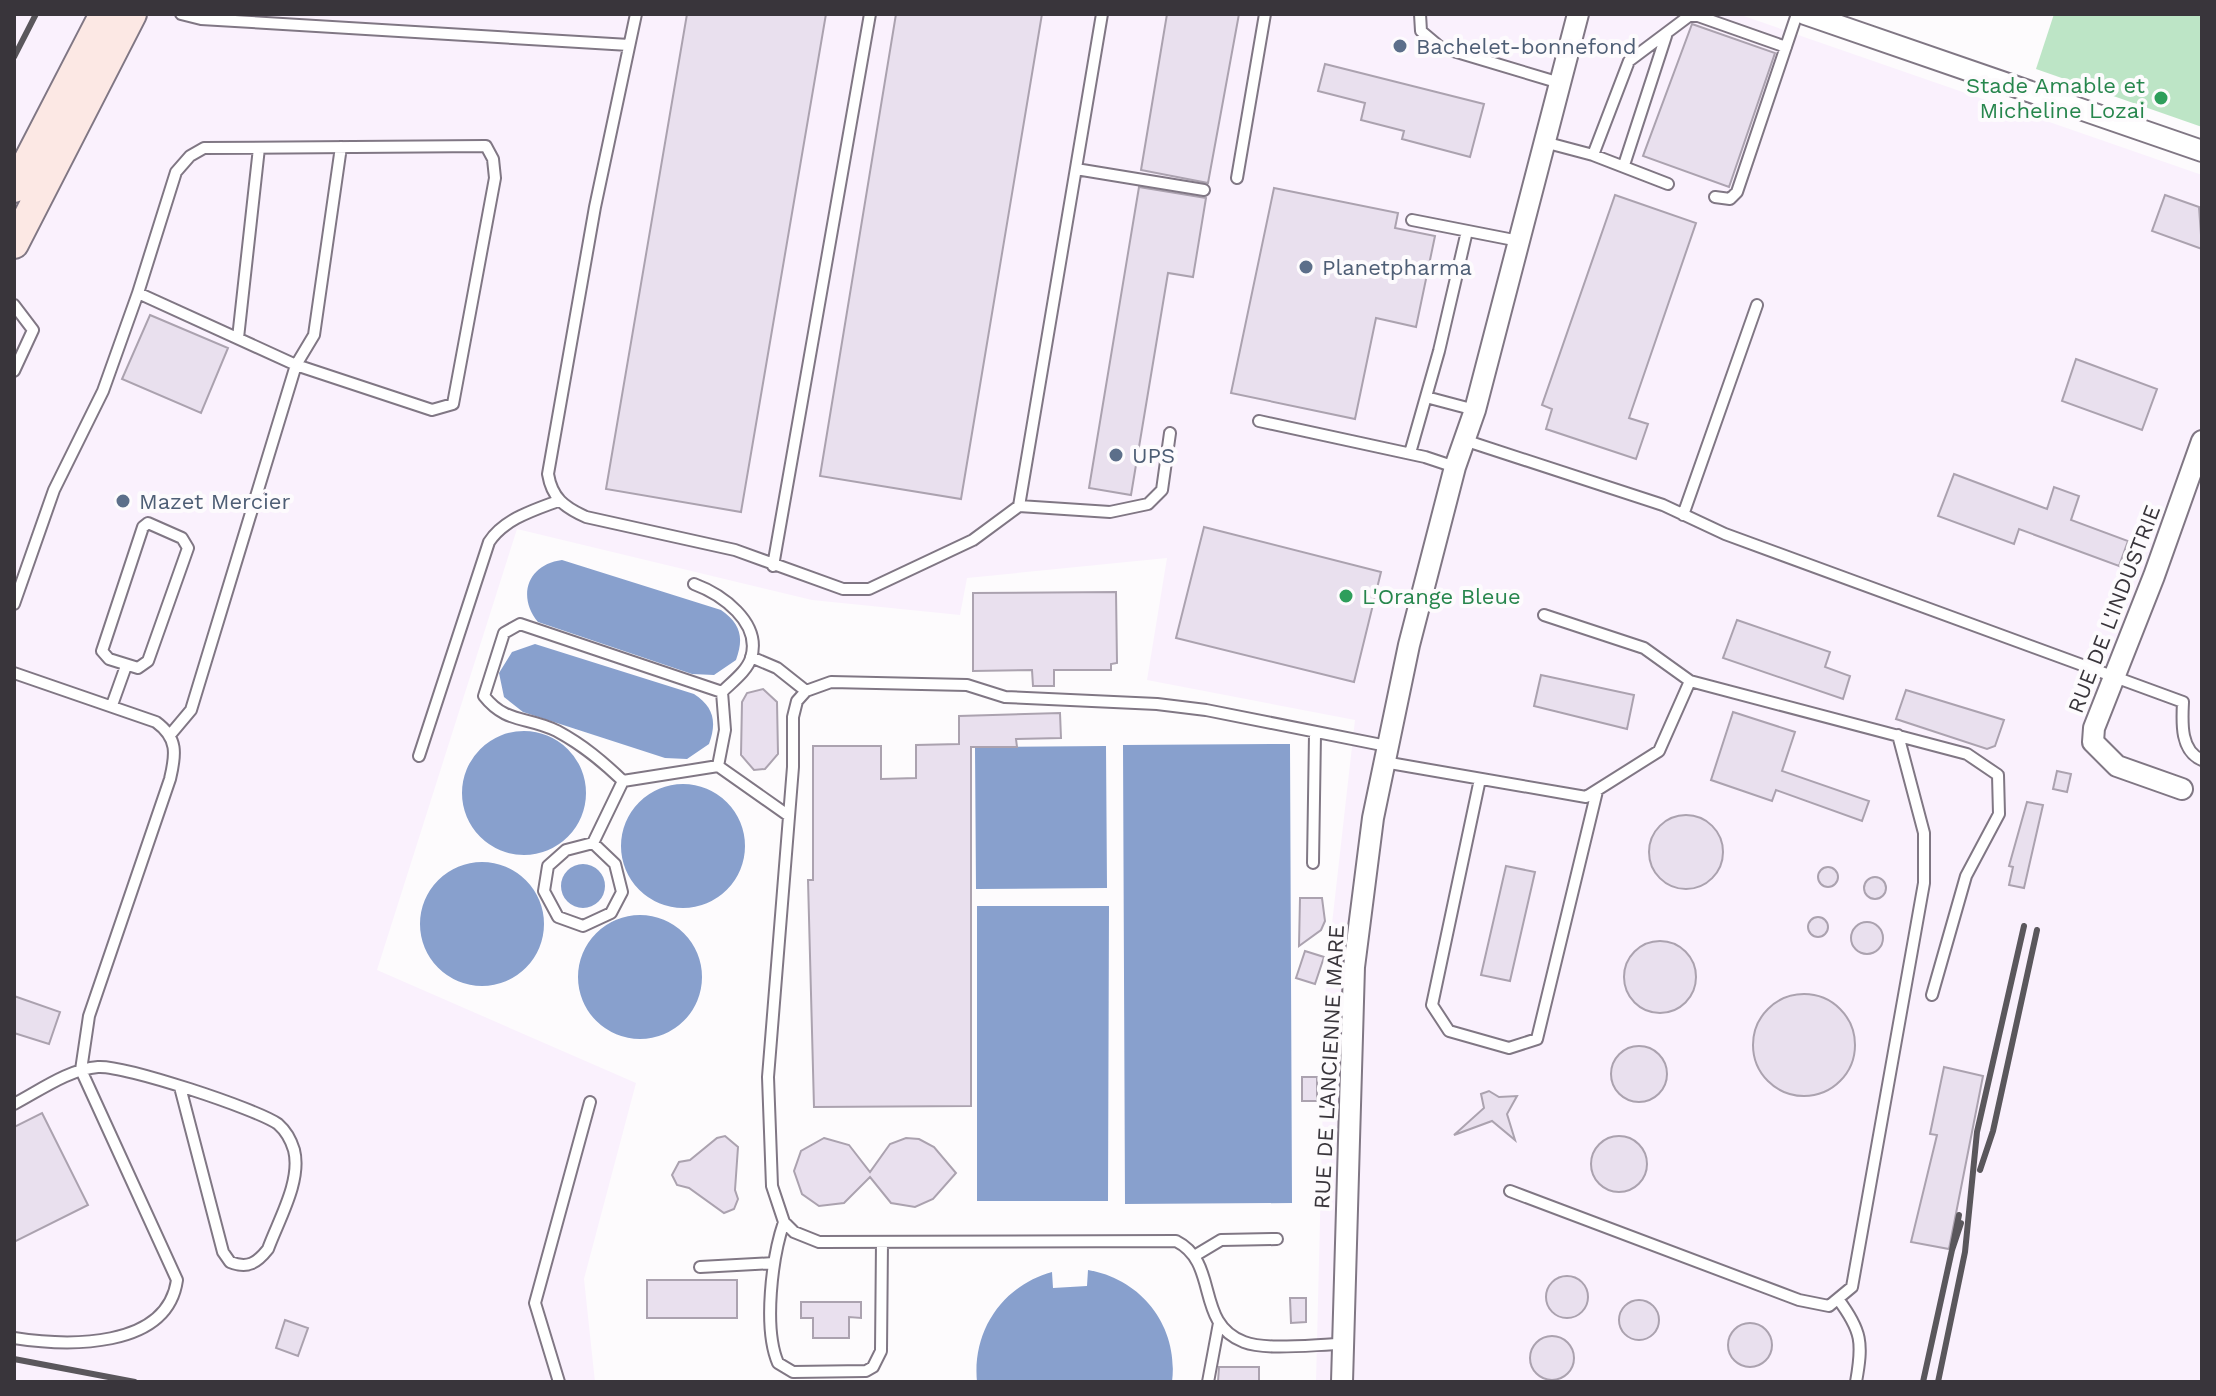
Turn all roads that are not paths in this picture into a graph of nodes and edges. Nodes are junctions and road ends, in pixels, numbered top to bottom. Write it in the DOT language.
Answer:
graph roads {
  1 [pos="104,14"];
  2 [pos="132,14"];
  3 [pos="181,14"];
  4 [pos="636,14"];
  5 [pos="870,14"];
  6 [pos="1102,14"];
  7 [pos="1265,14"];
  8 [pos="1420,14"];
  9 [pos="1578,14"];
  10 [pos="1797,14"];
  11 [pos="1817,16"];
  12 [pos="1666,36"];
  13 [pos="629,45"];
  14 [pos="1786,47"];
  15 [pos="1560,83"];
  16 [pos="1544,142"];
  17 [pos="341,147"];
  18 [pos="259,148"];
  19 [pos="2202,151"];
  20 [pos="1593,155"];
  21 [pos="1624,165"];
  22 [pos="1076,169"];
  23 [pos="1237,178"];
  24 [pos="1668,184"];
  25 [pos="14,188"];
  26 [pos="1204,190"];
  27 [pos="1715,197"];
  28 [pos="1412,220"];
  29 [pos="1467,231"];
  30 [pos="1519,241"];
  31 [pos="14,244"];
  32 [pos="138,293"];
  33 [pos="14,305"];
  34 [pos="1757,305"];
  35 [pos="238,338"];
  36 [pos="296,365"];
  37 [pos="14,371"];
  38 [pos="1426,397"];
  39 [pos="1475,410"];
  40 [pos="1259,421"];
  41 [pos="1170,433"];
  42 [pos="1467,441"];
  43 [pos="2202,441"];
  44 [pos="1410,453"];
  45 [pos="1455,467"];
  46 [pos="558,501"];
  47 [pos="1019,506"];
  48 [pos="1683,515"];
  49 [pos="773,566"];
  50 [pos="694,584"];
  51 [pos="14,604"];
  52 [pos="1544,615"];
  53 [pos="751,657"];
  54 [pos="126,666"];
  55 [pos="14,673"];
  56 [pos="2112,676"];
  57 [pos="1690,681"];
  58 [pos="806,691"];
  59 [pos="722,692"];
  60 [pos="112,705"];
  61 [pos="1315,734"];
  62 [pos="170,735"];
  63 [pos="1898,735"];
  64 [pos="1386,754"];
  65 [pos="419,756"];
  66 [pos="2202,760"];
  67 [pos="718,766"];
  68 [pos="1480,779"];
  69 [pos="623,781"];
  70 [pos="2182,789"];
  71 [pos="1597,791"];
  72 [pos="789,816"];
  73 [pos="593,843"];
  74 [pos="1313,863"];
  75 [pos="1932,995"];
  76 [pos="81,1070"];
  77 [pos="180,1087"];
  78 [pos="590,1102"];
  79 [pos="14,1104"];
  80 [pos="1510,1191"];
  81 [pos="784,1222"];
  82 [pos="1277,1239"];
  83 [pos="882,1242"];
  84 [pos="1196,1255"];
  85 [pos="774,1263"];
  86 [pos="700,1267"];
  87 [pos="1838,1299"];
  88 [pos="1219,1323"];
  89 [pos="14,1338"];
  90 [pos="1343,1344"];
  91 [pos="559,1382"];
  92 [pos="1208,1382"];
  93 [pos="1342,1382"];
  94 [pos="1856,1382"];
  1 -- 25 [label="main road"];
  2 -- 31 [label="main road"];
  3 -- 13 [label="lane"];
  4 -- 13 [label="lane"];
  5 -- 49 [label="lane"];
  6 -- 22 [label="lane"];
  7 -- 23 [label="lane"];
  8 -- 15 [label="lane"];
  9 -- 15 [label="street, RUE DE L'ANCIENNE MARE"];
  10 -- 14 [label="lane"];
  11 -- 19 [label="street"];
  12 -- 14 [label="lane"];
  12 -- 20 [label="lane"];
  12 -- 21 [label="lane"];
  13 -- 46 [label="lane"];
  14 -- 27 [label="lane"];
  15 -- 16 [label="street, RUE DE L'ANCIENNE MARE"];
  16 -- 20 [label="lane"];
  16 -- 30 [label="street, RUE DE L'ANCIENNE MARE"];
  17 -- 18 [label="lane"];
  17 -- 36 [label="lane"];
  17 -- 36 [label="lane"];
  18 -- 32 [label="lane"];
  18 -- 35 [label="lane"];
  20 -- 21 [label="lane"];
  21 -- 24 [label="lane"];
  22 -- 26 [label="lane"];
  22 -- 47 [label="lane"];
  28 -- 29 [label="lane"];
  29 -- 30 [label="lane"];
  29 -- 38 [label="lane"];
  30 -- 39 [label="street, RUE DE L'ANCIENNE MARE"];
  32 -- 35 [label="lane"];
  32 -- 51 [label="lane"];
  33 -- 37 [label="lane"];
  34 -- 48 [label="lane"];
  35 -- 36 [label="lane"];
  36 -- 62 [label="lane"];
  38 -- 39 [label="lane"];
  38 -- 44 [label="lane"];
  39 -- 42 [label="street, RUE DE L'ANCIENNE MARE"];
  40 -- 44 [label="lane"];
  41 -- 47 [label="lane"];
  42 -- 45 [label="street, RUE DE L'ANCIENNE MARE"];
  42 -- 48 [label="lane"];
  43 -- 56 [label="street, RUE DE L'INDUSTRIE"];
  44 -- 45 [label="lane"];
  45 -- 64 [label="street, RUE DE L'ANCIENNE MARE"];
  46 -- 49 [label="lane"];
  46 -- 65 [label="lane"];
  47 -- 49 [label="lane"];
  48 -- 56 [label="lane"];
  50 -- 53 [label="lane"];
  52 -- 57 [label="lane"];
  53 -- 58 [label="lane"];
  53 -- 59 [label="lane"];
  54 -- 54 [label="lane"];
  54 -- 60 [label="lane"];
  55 -- 60 [label="lane"];
  56 -- 66 [label="lane"];
  56 -- 70 [label="street, RUE DE L'INDUSTRIE"];
  57 -- 63 [label="lane"];
  57 -- 71 [label="lane"];
  58 -- 61 [label="lane"];
  58 -- 72 [label="lane"];
  59 -- 67 [label="lane"];
  59 -- 69 [label="lane"];
  60 -- 62 [label="lane"];
  61 -- 64 [label="lane"];
  61 -- 74 [label="lane"];
  62 -- 76 [label="lane"];
  63 -- 75 [label="lane"];
  63 -- 87 [label="lane"];
  64 -- 68 [label="lane"];
  64 -- 90 [label="street, RUE DE L'ANCIENNE MARE"];
  67 -- 69 [label="lane"];
  67 -- 72 [label="lane"];
  68 -- 71 [label="lane"];
  68 -- 71 [label="lane"];
  69 -- 73 [label="lane"];
  72 -- 81 [label="lane"];
  73 -- 73 [label="lane"];
  76 -- 77 [label="lane"];
  76 -- 79 [label="lane"];
  76 -- 89 [label="lane"];
  77 -- 77 [label="lane"];
  78 -- 91 [label="lane"];
  80 -- 87 [label="lane"];
  81 -- 83 [label="lane"];
  81 -- 85 [label="lane"];
  82 -- 84 [label="lane"];
  83 -- 84 [label="lane"];
  83 -- 85 [label="lane"];
  84 -- 88 [label="lane"];
  85 -- 86 [label="lane"];
  87 -- 94 [label="lane"];
  88 -- 90 [label="lane"];
  88 -- 92 [label="lane"];
  90 -- 93 [label="street, RUE DE L'ANCIENNE MARE"];
}
